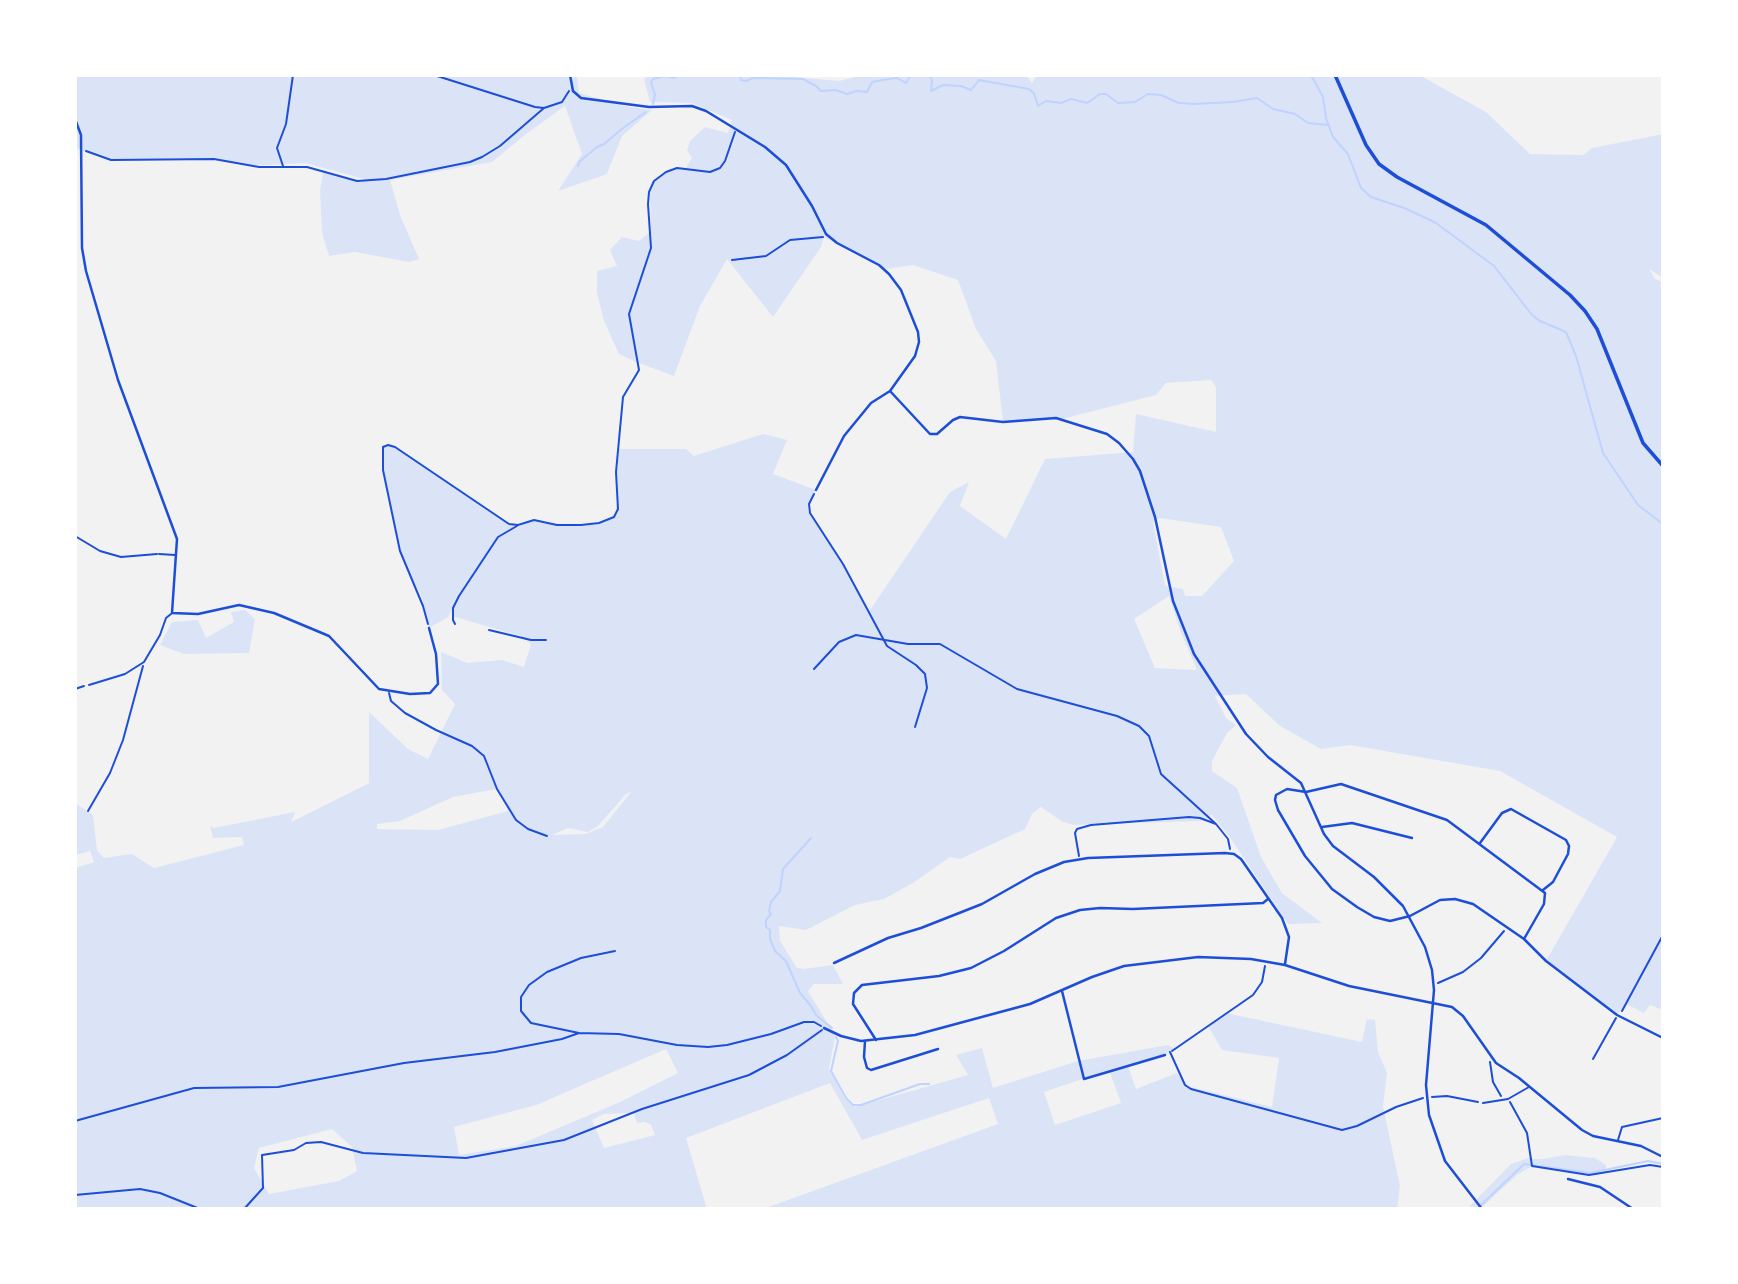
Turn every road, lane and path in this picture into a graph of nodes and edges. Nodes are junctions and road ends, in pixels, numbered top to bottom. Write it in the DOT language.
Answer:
graph roads {
  1 [pos="293,75"];
  2 [pos="433,75"];
  3 [pos="570,75"];
  4 [pos="1335,75"];
  5 [pos="571,87"];
  6 [pos="544,108"];
  7 [pos="75,119"];
  8 [pos="738,129"];
  9 [pos="82,150"];
  10 [pos="283,167"];
  11 [pos="824,237"];
  12 [pos="732,260"];
  13 [pos="890,391"];
  14 [pos="1663,466"];
  15 [pos="816,490"];
  16 [pos="521,524"];
  17 [pos="75,536"];
  18 [pos="159,554"];
  19 [pos="176,555"];
  20 [pos="172,613"];
  21 [pos="455,624"];
  22 [pos="429,628"];
  23 [pos="489,630"];
  24 [pos="546,640"];
  25 [pos="884,640"];
  26 [pos="144,662"];
  27 [pos="814,669"];
  28 [pos="89,685"];
  29 [pos="75,689"];
  30 [pos="388,692"];
  31 [pos="915,727"];
  32 [pos="1306,792"];
  33 [pos="88,811"];
  34 [pos="1216,824"];
  35 [pos="1322,827"];
  36 [pos="547,836"];
  37 [pos="1412,838"];
  38 [pos="1480,843"];
  39 [pos="1230,853"];
  40 [pos="1079,859"];
  41 [pos="1544,890"];
  42 [pos="1269,899"];
  43 [pos="1410,916"];
  44 [pos="1504,930"];
  45 [pos="1663,935"];
  46 [pos="1524,939"];
  47 [pos="615,951"];
  48 [pos="1266,962"];
  49 [pos="834,963"];
  50 [pos="1285,965"];
  51 [pos="1437,983"];
  52 [pos="1062,991"];
  53 [pos="1433,1002"];
  54 [pos="1617,1015"];
  55 [pos="824,1028"];
  56 [pos="579,1033"];
  57 [pos="1663,1038"];
  58 [pos="876,1040"];
  59 [pos="865,1041"];
  60 [pos="938,1049"];
  61 [pos="1170,1052"];
  62 [pos="1165,1055"];
  63 [pos="1492,1059"];
  64 [pos="1592,1059"];
  65 [pos="1529,1087"];
  66 [pos="1427,1098"];
  67 [pos="1506,1099"];
  68 [pos="1483,1103"];
  69 [pos="1663,1118"];
  70 [pos="75,1121"];
  71 [pos="1618,1141"];
  72 [pos="1663,1157"];
  73 [pos="1663,1167"];
  74 [pos="1568,1178"];
  75 [pos="75,1195"];
  76 [pos="200,1209"];
  77 [pos="244,1209"];
  78 [pos="1482,1209"];
  79 [pos="1633,1209"];
  1 -- 10 [label="path"];
  2 -- 6 [label="path"];
  3 -- 5 [label="street"];
  4 -- 14 [label="street"];
  5 -- 6 [label="path"];
  5 -- 8 [label="street"];
  6 -- 10 [label="path"];
  7 -- 9 [label="street"];
  8 -- 13 [label="street"];
  8 -- 16 [label="path"];
  9 -- 10 [label="path"];
  9 -- 19 [label="street"];
  11 -- 12 [label="path"];
  13 -- 15 [label="street"];
  13 -- 32 [label="street"];
  15 -- 25 [label="path"];
  16 -- 21 [label="path"];
  16 -- 22 [label="path"];
  17 -- 18 [label="path"];
  18 -- 19 [label="lane"];
  19 -- 20 [label="street"];
  20 -- 26 [label="lane"];
  20 -- 30 [label="street"];
  22 -- 30 [label="street"];
  23 -- 24 [label="path"];
  25 -- 27 [label="path"];
  25 -- 31 [label="path"];
  25 -- 34 [label="path"];
  26 -- 28 [label="lane"];
  26 -- 33 [label="path"];
  28 -- 29 [label="path"];
  30 -- 36 [label="path"];
  32 -- 35 [label="street"];
  32 -- 38 [label="street"];
  32 -- 43 [label="street"];
  34 -- 39 [label="path"];
  34 -- 40 [label="path"];
  35 -- 37 [label="street"];
  35 -- 43 [label="street"];
  38 -- 41 [label="street"];
  38 -- 41 [label="street"];
  39 -- 40 [label="street"];
  39 -- 42 [label="street"];
  40 -- 49 [label="street"];
  41 -- 46 [label="street"];
  42 -- 50 [label="street"];
  42 -- 58 [label="street"];
  43 -- 46 [label="street"];
  43 -- 53 [label="street"];
  44 -- 51 [label="path"];
  45 -- 54 [label="path"];
  46 -- 54 [label="street"];
  47 -- 56 [label="path"];
  48 -- 50 [label="street"];
  48 -- 52 [label="street"];
  48 -- 61 [label="path"];
  50 -- 53 [label="street"];
  52 -- 58 [label="street"];
  52 -- 62 [label="street"];
  53 -- 63 [label="street"];
  53 -- 66 [label="street"];
  54 -- 57 [label="street"];
  54 -- 64 [label="path"];
  55 -- 56 [label="path"];
  55 -- 59 [label="street"];
  55 -- 77 [label="path"];
  56 -- 70 [label="path"];
  58 -- 59 [label="street"];
  59 -- 60 [label="street"];
  61 -- 62 [label="path"];
  61 -- 66 [label="path"];
  63 -- 65 [label="street"];
  63 -- 67 [label="path"];
  65 -- 67 [label="lane"];
  65 -- 71 [label="street"];
  66 -- 68 [label="path"];
  66 -- 78 [label="street"];
  67 -- 68 [label="lane"];
  67 -- 73 [label="path"];
  69 -- 71 [label="lane"];
  71 -- 72 [label="street"];
  74 -- 79 [label="street"];
  75 -- 76 [label="path"];
}
